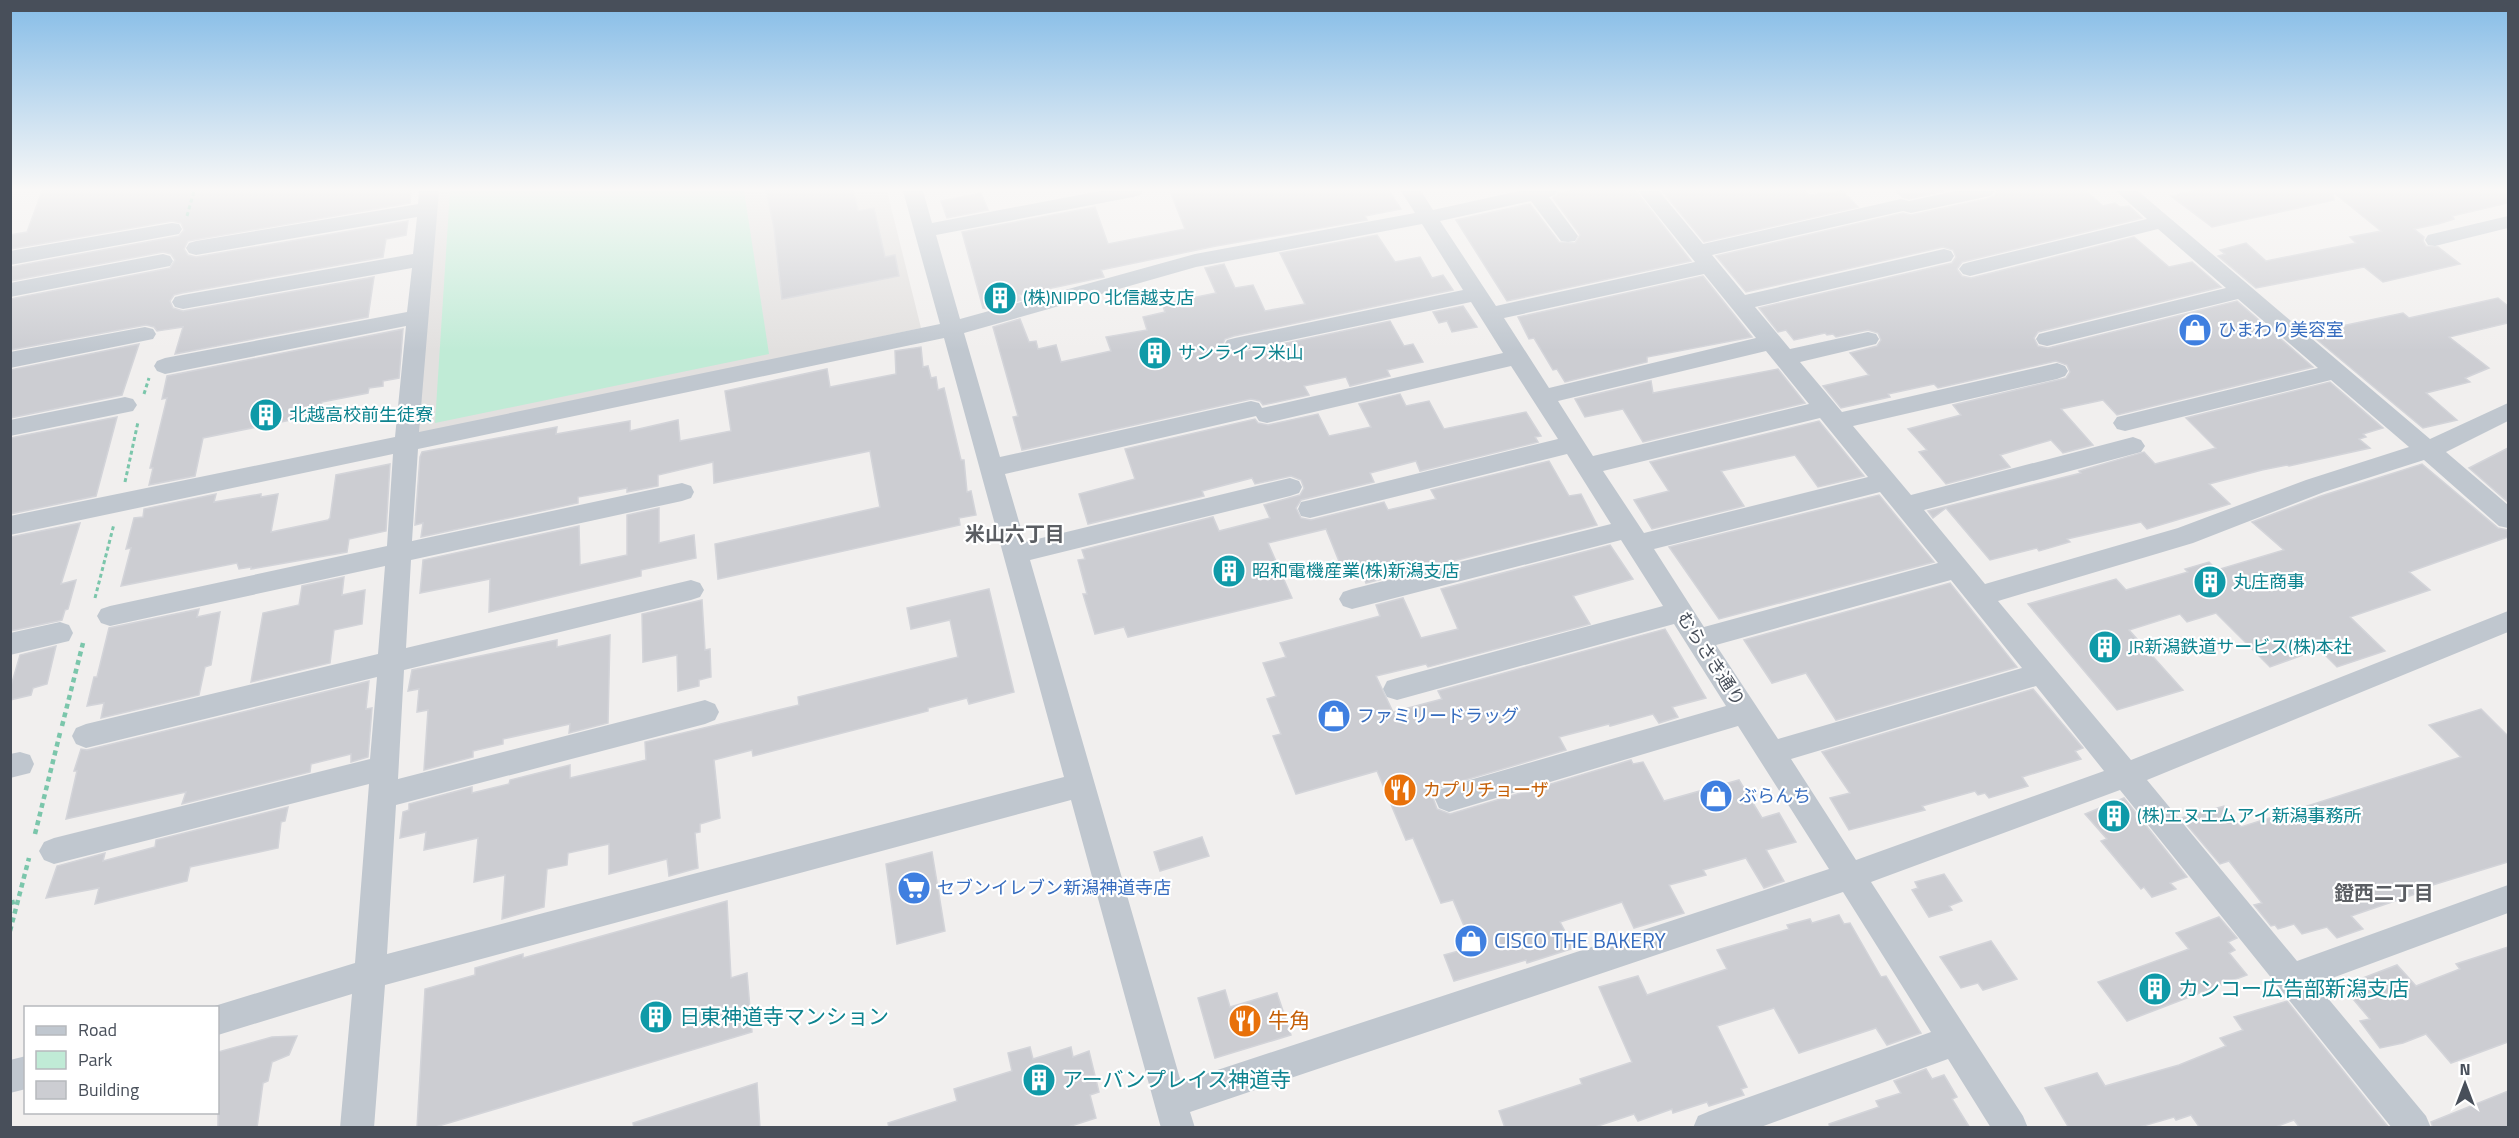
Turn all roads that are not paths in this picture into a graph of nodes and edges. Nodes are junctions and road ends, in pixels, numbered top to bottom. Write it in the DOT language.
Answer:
graph roads {
  1 [pos="88,244"];
  2 [pos="215,244"];
  3 [pos="424,244"];
  4 [pos="928,244"];
  5 [pos="1284,244"];
  6 [pos="1445,244"];
  7 [pos="1691,244"];
  8 [pos="1760,244"];
  9 [pos="2072,244"];
  10 [pos="2188,244"];
  11 [pos="196,248"];
  12 [pos="1944,256"];
  13 [pos="10,258"];
  14 [pos="423,259"];
  15 [pos="1703,259"];
  16 [pos="163,261"];
  17 [pos="1970,269"];
  18 [pos="10,291"];
  19 [pos="2243,291"];
  20 [pos="183,302"];
  21 [pos="1740,303"];
  22 [pos="1483,304"];
  23 [pos="417,316"];
  24 [pos="952,329"];
  25 [pos="145,334"];
  26 [pos="1868,339"];
  27 [pos="2047,339"];
  28 [pos="1235,345"];
  29 [pos="1778,350"];
  30 [pos="1517,357"];
  31 [pos="10,360"];
  32 [pos="165,366"];
  33 [pos="2057,371"];
  34 [pos="2336,371"];
  35 [pos="1543,397"];
  36 [pos="125,405"];
  37 [pos="2508,411"];
  38 [pos="1832,415"];
  39 [pos="2125,423"];
  40 [pos="10,428"];
  41 [pos="1573,444"];
  42 [pos="406,445"];
  43 [pos="2133,446"];
  44 [pos="2428,450"];
  45 [pos="1587,466"];
  46 [pos="991,468"];
  47 [pos="1886,481"];
  48 [pos="1290,487"];
  49 [pos="682,492"];
  50 [pos="1906,506"];
  51 [pos="1310,509"];
  52 [pos="2508,519"];
  53 [pos="10,526"];
  54 [pos="1632,537"];
  55 [pos="398,553"];
  56 [pos="1017,554"];
  57 [pos="1957,568"];
  58 [pos="691,590"];
  59 [pos="1980,596"];
  60 [pos="1352,599"];
  61 [pos="102,608"];
  62 [pos="1681,612"];
  63 [pos="2508,621"];
  64 [pos="72,636"];
  65 [pos="1698,639"];
  66 [pos="10,644"];
  67 [pos="391,661"];
  68 [pos="2042,673"];
  69 [pos="1397,689"];
  70 [pos="705,712"];
  71 [pos="1745,712"];
  72 [pos="86,736"];
  73 [pos="1771,753"];
  74 [pos="2124,776"];
  75 [pos="383,782"];
  76 [pos="1080,786"];
  77 [pos="1449,799"];
  78 [pos="40,845"];
  79 [pos="1850,876"];
  80 [pos="2508,899"];
  81 [pos="370,974"];
  82 [pos="2291,978"];
  83 [pos="219,1019"];
  84 [pos="1955,1040"];
  85 [pos="1174,1115"];
  86 [pos="357,1128"];
  87 [pos="1710,1128"];
  88 [pos="2011,1128"];
  89 [pos="2414,1128"];
  1 -- 13 [label="street"];
  2 -- 11 [label="street"];
  3 -- 14 [label="street"];
  4 -- 24 [label="street"];
  5 -- 24 [label="street"];
  6 -- 22 [label="street, むらさき通り"];
  7 -- 15 [label="street"];
  8 -- 15 [label="street"];
  9 -- 17 [label="street"];
  10 -- 19 [label="street"];
  12 -- 21 [label="street"];
  14 -- 20 [label="street"];
  14 -- 23 [label="street"];
  15 -- 21 [label="street"];
  15 -- 22 [label="street"];
  16 -- 18 [label="street"];
  19 -- 27 [label="street"];
  19 -- 34 [label="street"];
  21 -- 29 [label="street"];
  22 -- 28 [label="street"];
  22 -- 30 [label="street, むらさき通り"];
  23 -- 32 [label="street"];
  23 -- 42 [label="street"];
  24 -- 42 [label="street"];
  24 -- 46 [label="street"];
  25 -- 31 [label="street"];
  26 -- 29 [label="street"];
  29 -- 35 [label="street"];
  29 -- 38 [label="street"];
  30 -- 35 [label="street, むらさき通り"];
  30 -- 46 [label="street"];
  33 -- 38 [label="street"];
  34 -- 39 [label="street"];
  34 -- 44 [label="street"];
  35 -- 41 [label="street, むらさき通り"];
  36 -- 40 [label="street"];
  37 -- 44 [label="street"];
  38 -- 45 [label="street"];
  38 -- 47 [label="street"];
  41 -- 45 [label="street, むらさき通り"];
  41 -- 51 [label="street"];
  42 -- 53 [label="street"];
  42 -- 55 [label="street"];
  43 -- 50 [label="street"];
  44 -- 52 [label="street"];
  44 -- 59 [label="street"];
  45 -- 54 [label="street, むらさき通り"];
  46 -- 56 [label="street"];
  47 -- 50 [label="street"];
  47 -- 54 [label="street"];
  48 -- 56 [label="street"];
  49 -- 55 [label="street"];
  50 -- 57 [label="street"];
  54 -- 60 [label="street"];
  54 -- 62 [label="street, むらさき通り"];
  55 -- 61 [label="street"];
  55 -- 67 [label="street"];
  56 -- 76 [label="street"];
  57 -- 59 [label="street"];
  57 -- 65 [label="street"];
  58 -- 67 [label="street"];
  59 -- 68 [label="street"];
  62 -- 65 [label="street, むらさき通り"];
  62 -- 69 [label="street"];
  63 -- 74 [label="street"];
  64 -- 66 [label="street"];
  65 -- 71 [label="street, むらさき通り"];
  67 -- 72 [label="street"];
  67 -- 75 [label="street"];
  68 -- 73 [label="street"];
  68 -- 74 [label="street"];
  70 -- 75 [label="street"];
  71 -- 73 [label="street, むらさき通り"];
  71 -- 77 [label="street"];
  73 -- 79 [label="street, むらさき通り"];
  74 -- 79 [label="street"];
  74 -- 82 [label="street"];
  75 -- 78 [label="street"];
  75 -- 81 [label="street"];
  76 -- 81 [label="street"];
  76 -- 85 [label="street"];
  79 -- 84 [label="street, むらさき通り"];
  79 -- 85 [label="street"];
  80 -- 82 [label="street"];
  81 -- 83 [label="street"];
  81 -- 86 [label="street"];
  82 -- 89 [label="street"];
  84 -- 87 [label="street"];
  84 -- 88 [label="street, むらさき通り"];
}
